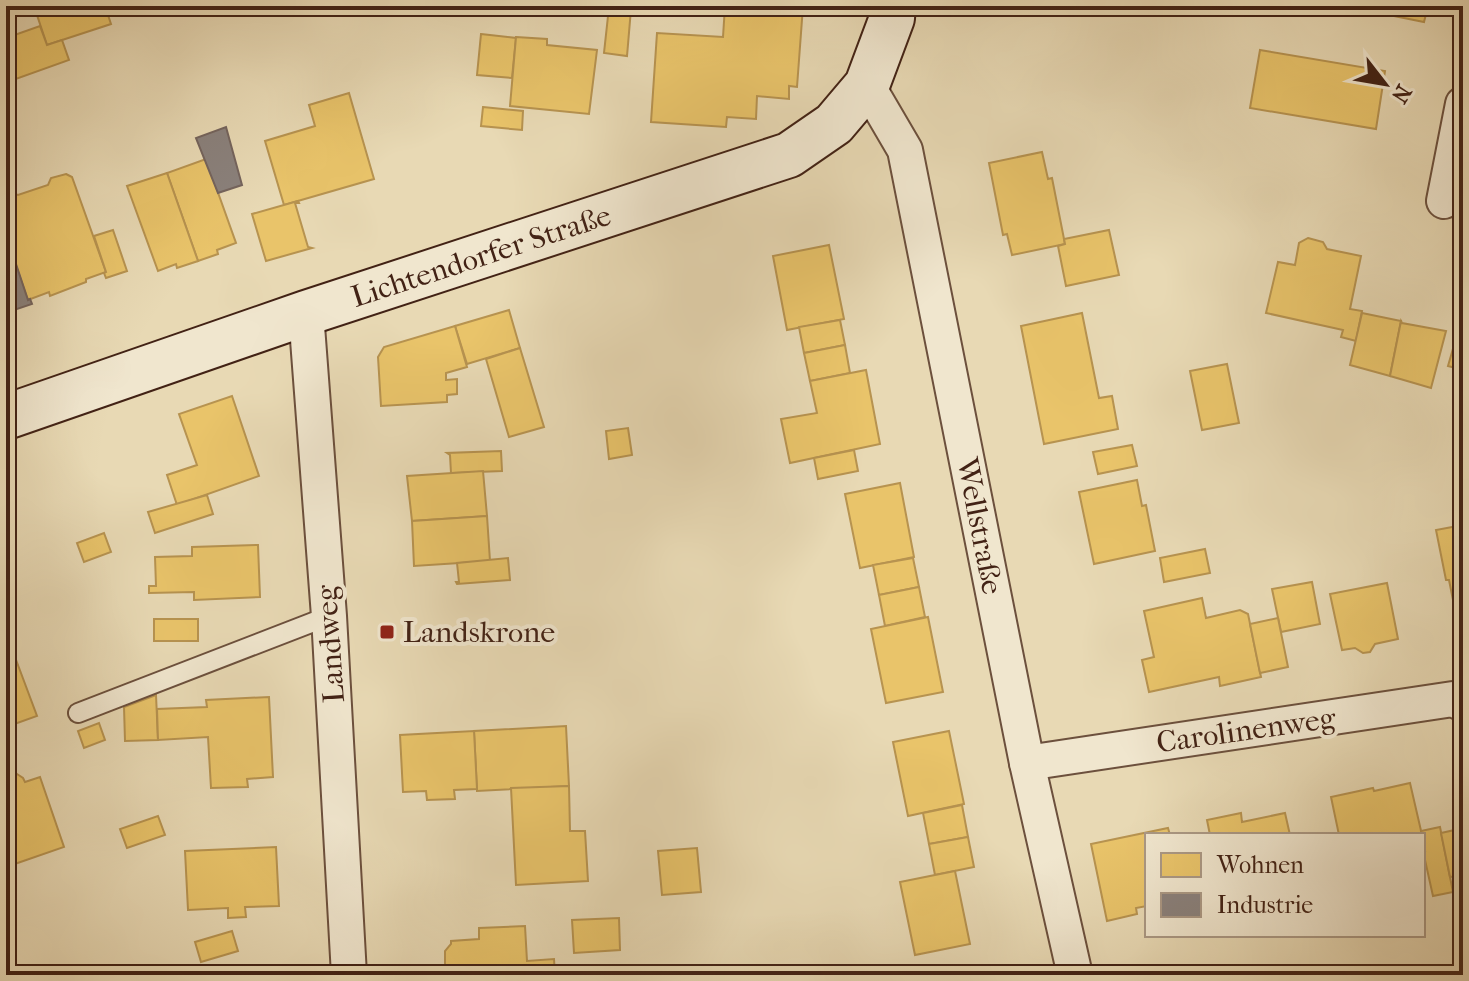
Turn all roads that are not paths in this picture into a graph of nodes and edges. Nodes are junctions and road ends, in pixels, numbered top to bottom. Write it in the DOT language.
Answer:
graph roads {
  1 [pos="892,12"];
  2 [pos="867,85"];
  3 [pos="1463,104"];
  4 [pos="1444,201"];
  5 [pos="306,313"];
  6 [pos="6,417"];
  7 [pos="329,616"];
  8 [pos="1463,704"];
  9 [pos="78,713"];
  10 [pos="1027,763"];
  11 [pos="349,975"];
  12 [pos="1075,975"];
  1 -- 2 [label="street, Lichtendorfer Straße"];
  2 -- 5 [label="street, Lichtendorfer Straße"];
  2 -- 10 [label="street, Wellstraße"];
  3 -- 4 [label="street"];
  5 -- 6 [label="street, Lichtendorfer Straße"];
  5 -- 7 [label="street, Landweg"];
  7 -- 9 [label="lane"];
  7 -- 11 [label="street, Landweg"];
  8 -- 10 [label="street, Carolinenweg"];
  10 -- 12 [label="street, Wellstraße"];
}
